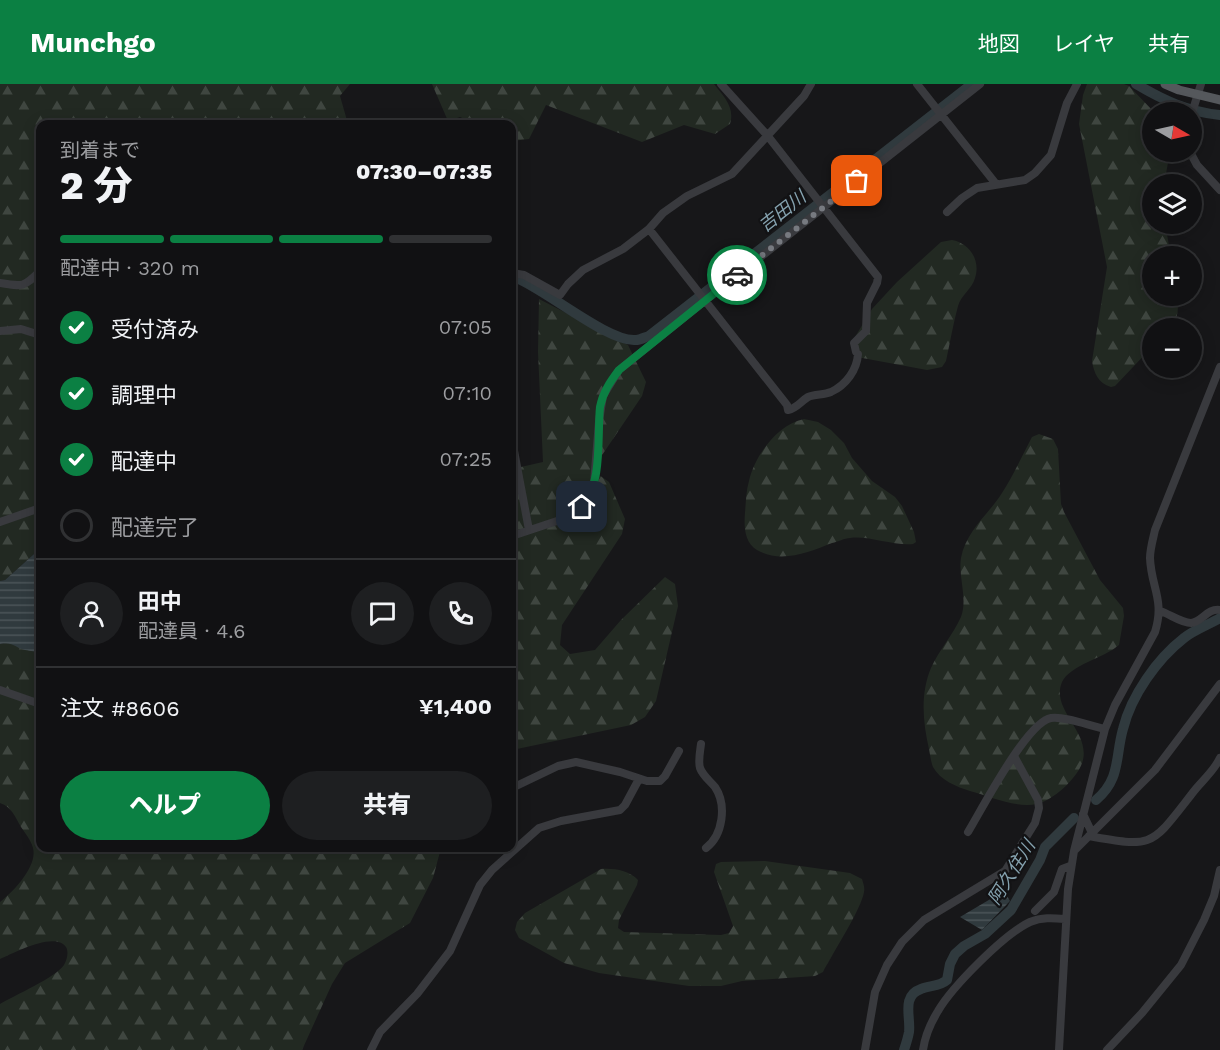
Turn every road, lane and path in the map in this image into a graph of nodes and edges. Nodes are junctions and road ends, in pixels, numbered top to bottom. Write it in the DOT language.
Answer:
graph roads {
  1 [pos="721,84"];
  2 [pos="811,84"];
  3 [pos="917,84"];
  4 [pos="980,84"];
  5 [pos="1077,84"];
  6 [pos="1165,84"];
  7 [pos="1201,84"];
  8 [pos="1196,96"];
  9 [pos="1220,100"];
  10 [pos="1194,102"];
  11 [pos="941,115"];
  12 [pos="767,135"];
  13 [pos="1195,162"];
  14 [pos="996,184"];
  15 [pos="1220,190"];
  16 [pos="823,208"];
  17 [pos="947,212"];
  18 [pos="649,229"];
  19 [pos="516,274"];
  20 [pos="36,275"];
  21 [pos="0,283"];
  22 [pos="706,300"];
  23 [pos="0,331"];
  24 [pos="36,334"];
  25 [pos="1220,367"];
  26 [pos="516,461"];
  27 [pos="36,509"];
  28 [pos="0,522"];
  29 [pos="529,530"];
  30 [pos="516,535"];
  31 [pos="1220,610"];
  32 [pos="1160,611"];
  33 [pos="1220,684"];
  34 [pos="0,690"];
  35 [pos="36,703"];
  36 [pos="1105,729"];
  37 [pos="701,744"];
  38 [pos="679,751"];
  39 [pos="1014,756"];
  40 [pos="1220,758"];
  41 [pos="639,779"];
  42 [pos="516,786"];
  43 [pos="1083,814"];
  44 [pos="1101,823"];
  45 [pos="968,832"];
  46 [pos="1091,834"];
  47 [pos="706,848"];
  48 [pos="516,849"];
  49 [pos="1074,851"];
  50 [pos="513,852"];
  51 [pos="1070,866"];
  52 [pos="1220,870"];
  53 [pos="1035,911"];
  54 [pos="1066,919"];
  55 [pos="371,1050"];
  56 [pos="866,1050"];
  57 [pos="923,1050"];
  58 [pos="1059,1050"];
  59 [pos="1107,1050"];
  1 -- 12 [label="street"];
  2 -- 12 [label="street"];
  3 -- 11 [label="street"];
  4 -- 11 [label="street"];
  5 -- 14 [label="street"];
  6 -- 8 [label="main road"];
  7 -- 8 [label="street"];
  8 -- 9 [label="main road"];
  8 -- 10 [label="street"];
  11 -- 14 [label="street"];
  11 -- 16 [label="street"];
  12 -- 16 [label="street"];
  12 -- 18 [label="street"];
  13 -- 15 [label="street"];
  14 -- 17 [label="street"];
  16 -- 22 [label="street"];
  16 -- 22 [label="street"];
  18 -- 19 [label="street"];
  18 -- 22 [label="street"];
  20 -- 21 [label="street"];
  22 -- 29 [label="street"];
  23 -- 24 [label="street"];
  25 -- 32 [label="street"];
  26 -- 29 [label="street"];
  27 -- 28 [label="street"];
  29 -- 30 [label="street"];
  31 -- 32 [label="street"];
  32 -- 36 [label="street"];
  33 -- 44 [label="street"];
  34 -- 35 [label="street"];
  36 -- 39 [label="street"];
  36 -- 43 [label="street"];
  37 -- 47 [label="street"];
  38 -- 41 [label="street"];
  39 -- 45 [label="street"];
  39 -- 56 [label="street"];
  40 -- 46 [label="street"];
  41 -- 42 [label="street"];
  41 -- 48 [label="street"];
  43 -- 44 [label="street"];
  43 -- 46 [label="street"];
  43 -- 49 [label="street"];
  44 -- 46 [label="street"];
  46 -- 49 [label="street"];
  49 -- 51 [label="street"];
  50 -- 55 [label="street"];
  51 -- 53 [label="street"];
  51 -- 54 [label="street"];
  52 -- 59 [label="street"];
  54 -- 57 [label="street"];
  54 -- 58 [label="street"];
}
